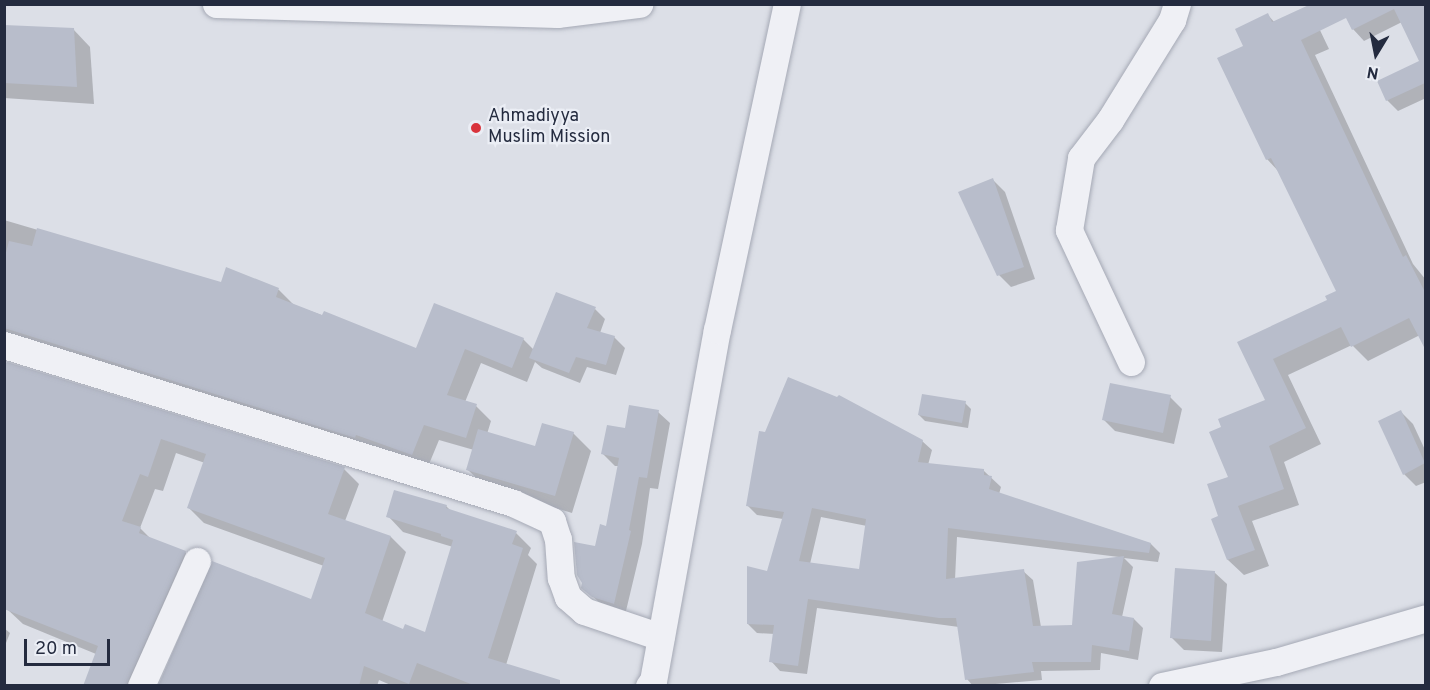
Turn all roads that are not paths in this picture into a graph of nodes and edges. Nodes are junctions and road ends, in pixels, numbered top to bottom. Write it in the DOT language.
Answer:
graph roads {
  1 [pos="216,4"];
  2 [pos="639,4"];
  3 [pos="787,4"];
  4 [pos="1177,4"];
  5 [pos="4,345"];
  6 [pos="1131,362"];
  7 [pos="197,561"];
  8 [pos="1425,618"];
  9 [pos="661,637"];
  10 [pos="658,684"];
  11 [pos="141,686"];
  12 [pos="1162,686"];
  1 -- 2 [label="street"];
  3 -- 9 [label="street"];
  4 -- 6 [label="street"];
  5 -- 9 [label="street"];
  7 -- 11 [label="street"];
  8 -- 12 [label="street"];
  9 -- 10 [label="street"];
}
